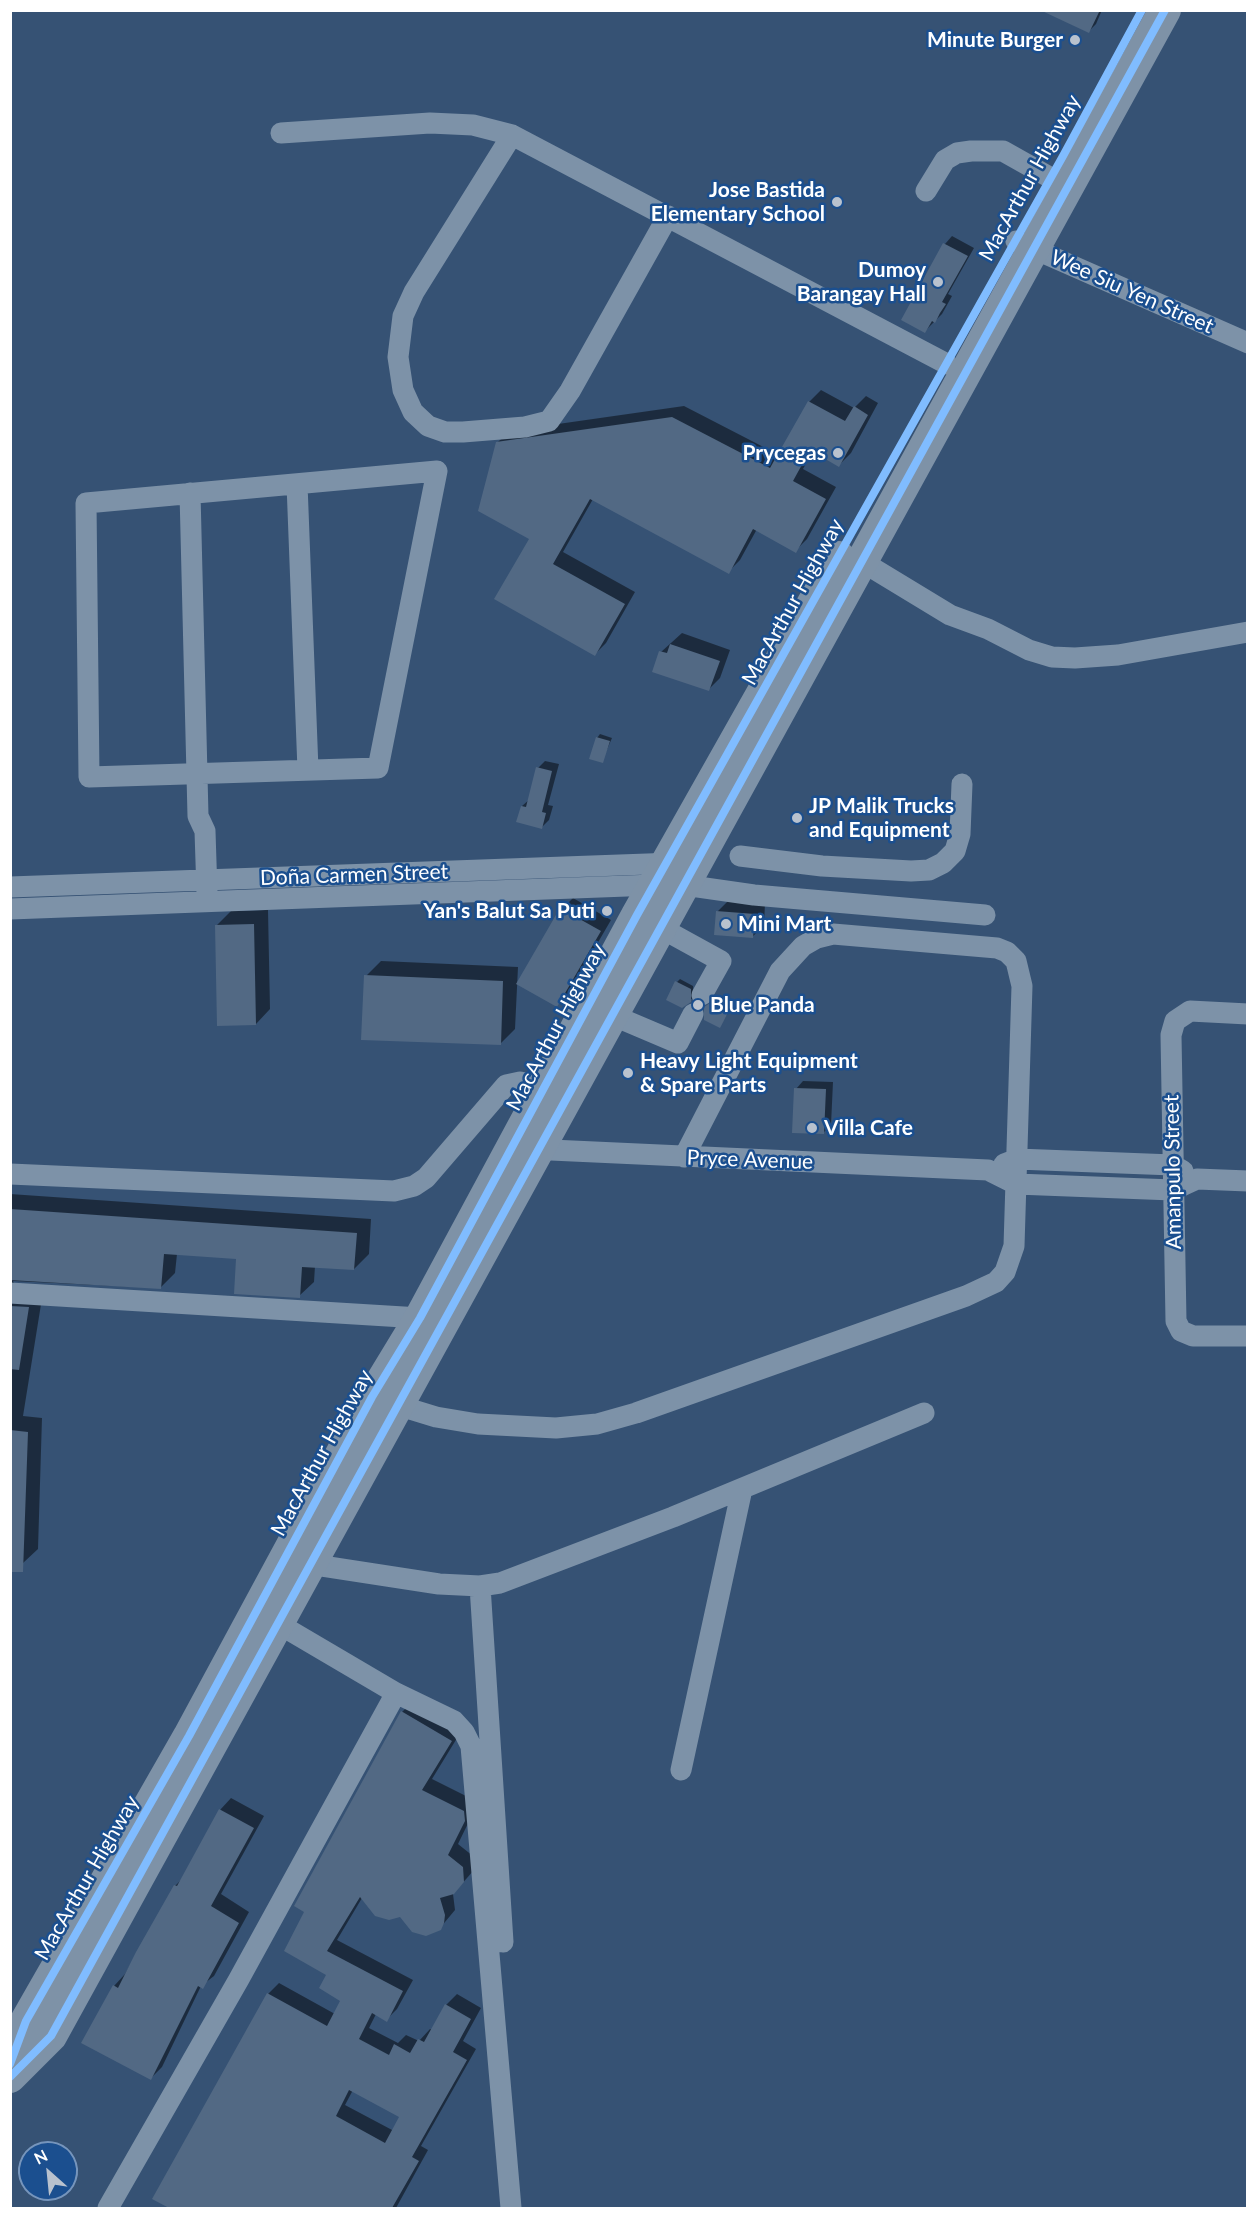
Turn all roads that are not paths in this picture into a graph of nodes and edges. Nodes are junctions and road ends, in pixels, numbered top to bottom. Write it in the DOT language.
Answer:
graph roads {
  1 [pos="1142,10"];
  2 [pos="1165,11"];
  3 [pos="281,132"];
  4 [pos="512,135"];
  5 [pos="1051,178"];
  6 [pos="926,191"];
  7 [pos="668,216"];
  8 [pos="1025,245"];
  9 [pos="1248,343"];
  10 [pos="946,364"];
  11 [pos="297,484"];
  12 [pos="190,493"];
  13 [pos="852,555"];
  14 [pos="1248,632"];
  15 [pos="308,770"];
  16 [pos="196,773"];
  17 [pos="962,784"];
  18 [pos="740,856"];
  19 [pos="676,874"];
  20 [pos="199,880"];
  21 [pos="10,887"];
  22 [pos="200,902"];
  23 [pos="10,909"];
  24 [pos="986,915"];
  25 [pos="661,928"];
  26 [pos="702,995"];
  27 [pos="693,1014"];
  28 [pos="1248,1014"];
  29 [pos="612,1015"];
  30 [pos="544,1087"];
  31 [pos="526,1149"];
  32 [pos="684,1157"];
  33 [pos="1017,1159"];
  34 [pos="1173,1165"];
  35 [pos="988,1170"];
  36 [pos="10,1174"];
  37 [pos="1197,1179"];
  38 [pos="1248,1181"];
  39 [pos="1016,1184"];
  40 [pos="1173,1190"];
  41 [pos="10,1293"];
  42 [pos="1248,1336"];
  43 [pos="416,1338"];
  44 [pos="385,1401"];
  45 [pos="924,1413"];
  46 [pos="742,1489"];
  47 [pos="309,1564"];
  48 [pos="480,1586"];
  49 [pos="277,1623"];
  50 [pos="396,1693"];
  51 [pos="681,1770"];
  52 [pos="10,2064"];
  53 [pos="10,2077"];
  54 [pos="514,2126"];
  55 [pos="108,2208"];
  56 [pos="511,2208"];
  1 -- 5 [label="highway, MacArthur Highway"];
  2 -- 8 [label="highway, MacArthur Highway"];
  3 -- 4 [label="street"];
  4 -- 7 [label="street"];
  4 -- 7 [label="street"];
  5 -- 6 [label="street"];
  5 -- 8 [label="highway, MacArthur Highway"];
  7 -- 10 [label="street"];
  8 -- 9 [label="street, Wee Siu Yen Street"];
  8 -- 10 [label="highway, MacArthur Highway"];
  8 -- 13 [label="highway, MacArthur Highway"];
  10 -- 13 [label="highway, MacArthur Highway"];
  11 -- 12 [label="street"];
  11 -- 15 [label="street"];
  11 -- 15 [label="street"];
  12 -- 16 [label="street"];
  12 -- 16 [label="street"];
  13 -- 14 [label="street"];
  13 -- 19 [label="highway, MacArthur Highway"];
  15 -- 16 [label="street"];
  16 -- 20 [label="street"];
  17 -- 18 [label="street"];
  19 -- 20 [label="street, Doña Carmen Street"];
  19 -- 22 [label="street, Doña Carmen Street"];
  19 -- 24 [label="street"];
  19 -- 25 [label="highway, MacArthur Highway"];
  19 -- 30 [label="highway, MacArthur Highway"];
  20 -- 21 [label="street, Doña Carmen Street"];
  20 -- 22 [label="street"];
  22 -- 23 [label="street, Doña Carmen Street"];
  25 -- 26 [label="street"];
  25 -- 29 [label="highway, MacArthur Highway"];
  27 -- 29 [label="street"];
  28 -- 34 [label="street, Amanpulo Street"];
  29 -- 31 [label="highway, MacArthur Highway"];
  30 -- 31 [label="highway, MacArthur Highway"];
  30 -- 36 [label="street"];
  31 -- 32 [label="street, Pryce Avenue"];
  31 -- 43 [label="highway, MacArthur Highway"];
  32 -- 33 [label="street"];
  32 -- 35 [label="street, Pryce Avenue"];
  33 -- 34 [label="street, Pryce Avenue"];
  33 -- 35 [label="street, Pryce Avenue"];
  33 -- 39 [label="street"];
  34 -- 37 [label="street, Pryce Avenue"];
  34 -- 40 [label="street, Amanpulo Street"];
  35 -- 39 [label="street, Pryce Avenue"];
  37 -- 38 [label="street, Pryce Avenue"];
  37 -- 40 [label="street, Pryce Avenue"];
  39 -- 40 [label="street, Pryce Avenue"];
  39 -- 44 [label="street"];
  40 -- 42 [label="street, Amanpulo Street"];
  41 -- 43 [label="street"];
  43 -- 44 [label="highway, MacArthur Highway"];
  44 -- 47 [label="highway, MacArthur Highway"];
  44 -- 52 [label="highway, MacArthur Highway"];
  45 -- 46 [label="street"];
  46 -- 48 [label="street"];
  46 -- 51 [label="street"];
  47 -- 48 [label="street"];
  47 -- 49 [label="highway, MacArthur Highway"];
  48 -- 54 [label="street"];
  49 -- 50 [label="street"];
  49 -- 53 [label="highway, MacArthur Highway"];
  50 -- 55 [label="street"];
  50 -- 56 [label="street"];
}
